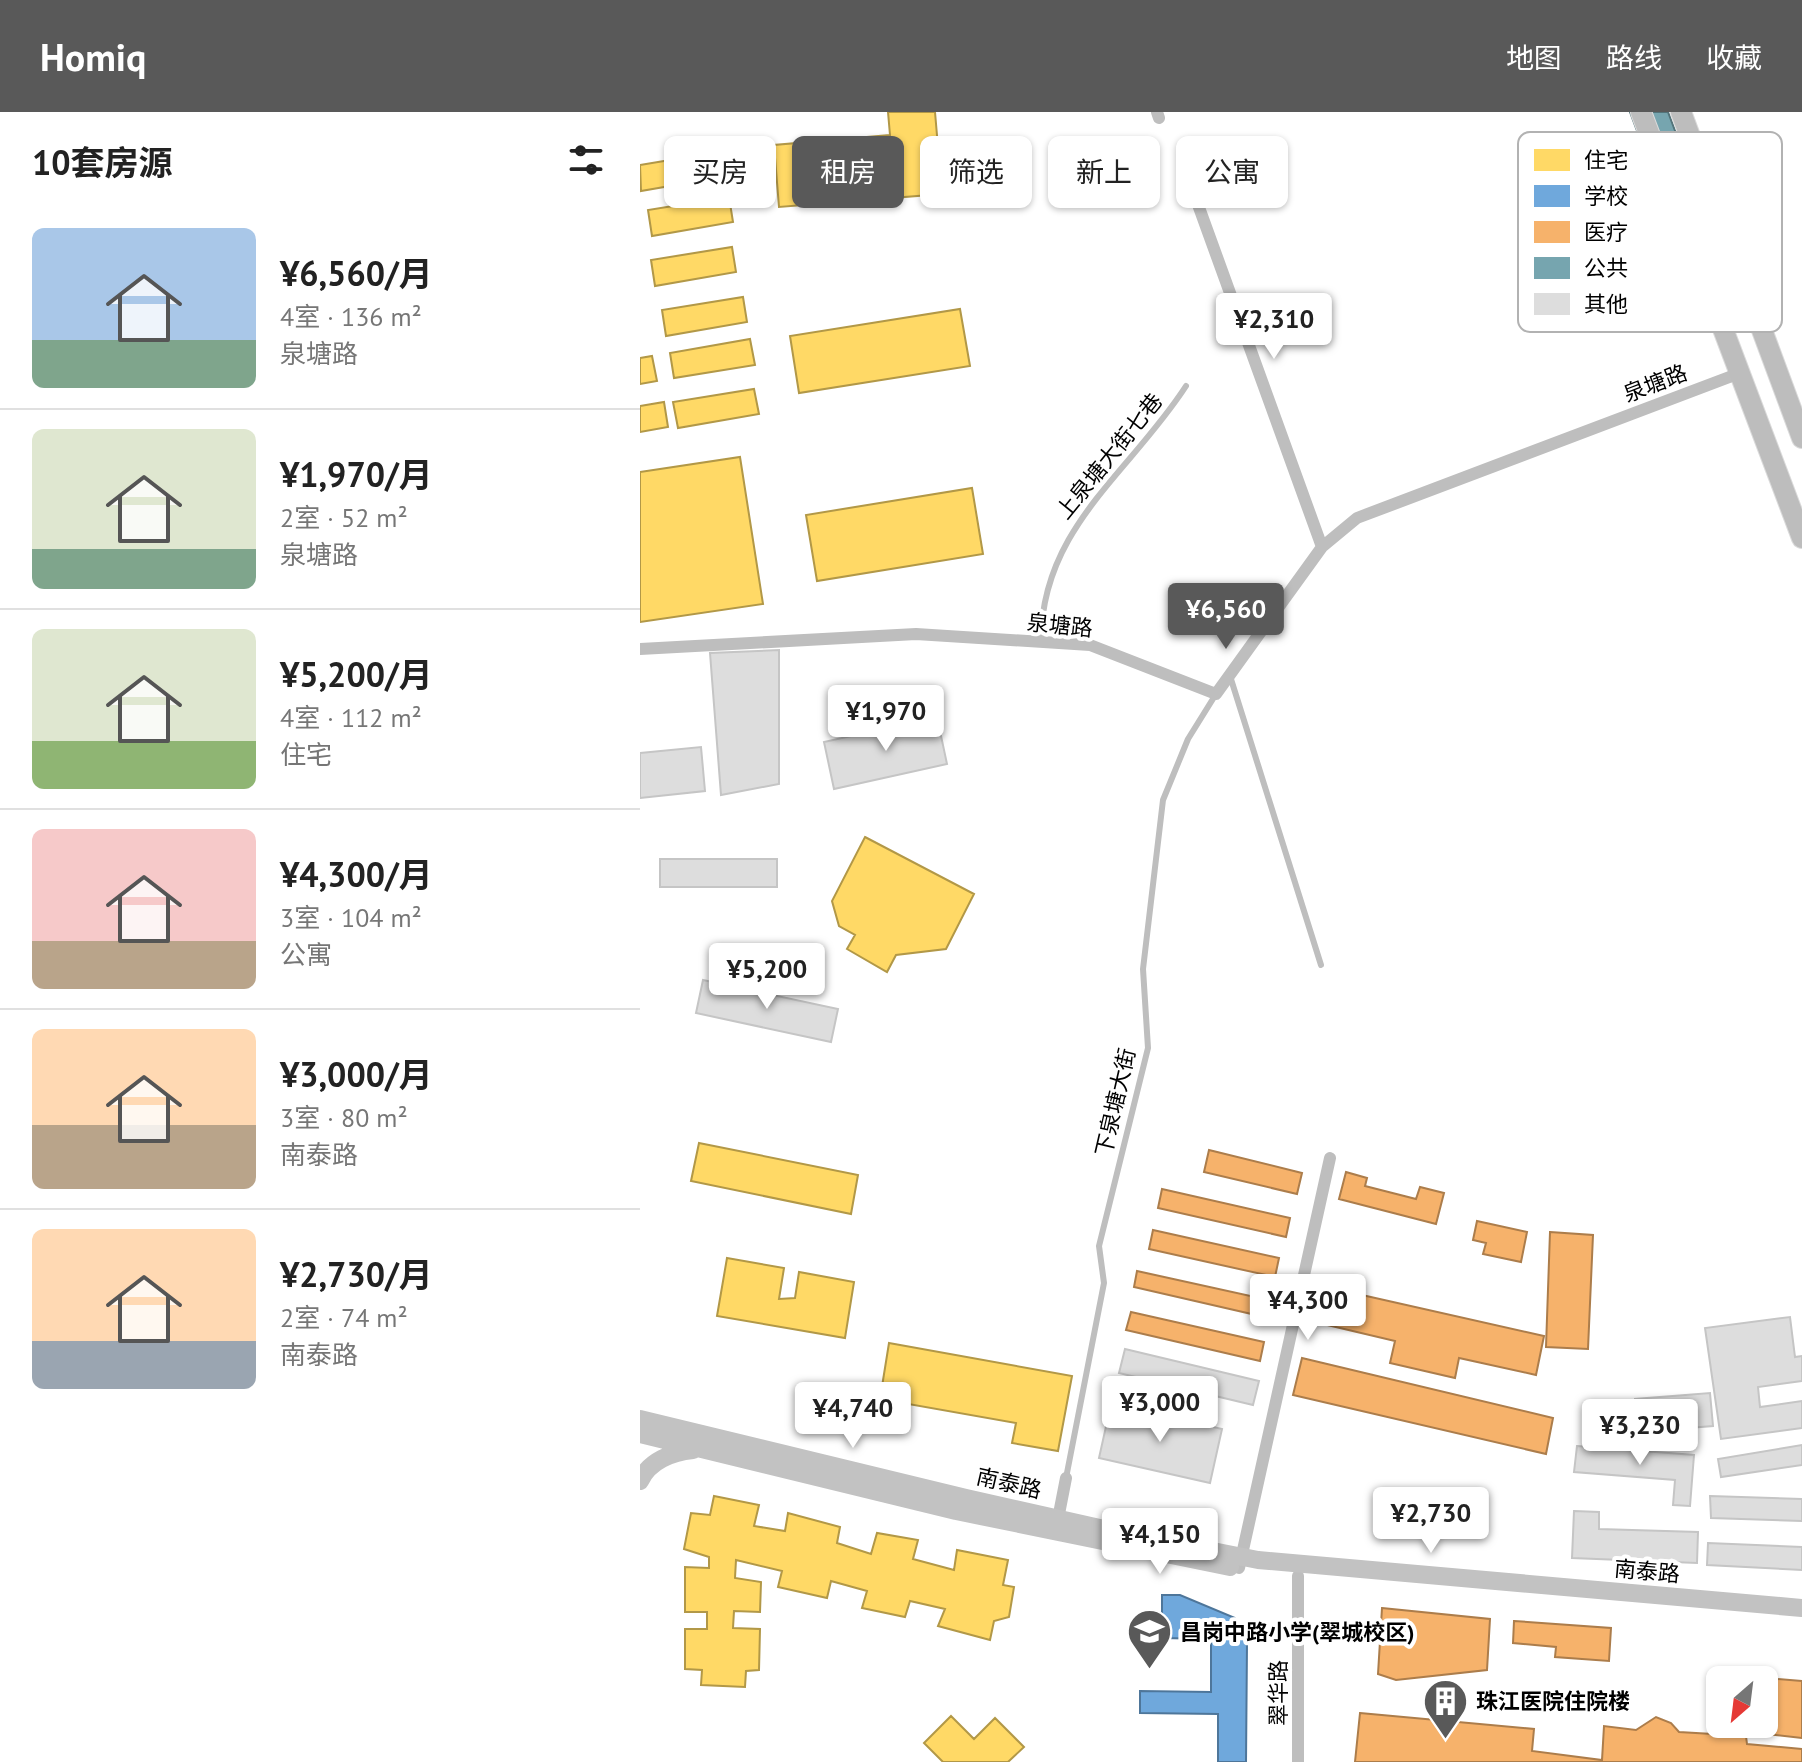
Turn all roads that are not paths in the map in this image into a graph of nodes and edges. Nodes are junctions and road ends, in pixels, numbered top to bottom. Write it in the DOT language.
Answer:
graph roads {
  1 [pos="1641,112"];
  2 [pos="1681,112"];
  3 [pos="1649,132"];
  4 [pos="1688,132"];
  5 [pos="1199,208"];
  6 [pos="1724,332"];
  7 [pos="1763,332"];
  8 [pos="1740,373"];
  9 [pos="1186,386"];
  10 [pos="1802,438"];
  11 [pos="1802,538"];
  12 [pos="1322,547"];
  13 [pos="1041,642"];
  14 [pos="640,649"];
  15 [pos="1230,676"];
  16 [pos="1216,694"];
  17 [pos="1321,965"];
  18 [pos="1330,1158"];
  19 [pos="640,1419"];
  20 [pos="640,1434"];
  21 [pos="704,1450"];
  22 [pos="1066,1478"];
  23 [pos="640,1481"];
  24 [pos="1058,1519"];
  25 [pos="1240,1562"];
  26 [pos="1298,1576"];
  27 [pos="1802,1608"];
  28 [pos="1802,1619"];
  29 [pos="1298,1762"];
  1 -- 3 [label="main road"];
  2 -- 4 [label="main road"];
  5 -- 12 [label="street"];
  6 -- 8 [label="main road"];
  7 -- 10 [label="main road"];
  8 -- 11 [label="main road"];
  8 -- 12 [label="street, 泉塘路"];
  9 -- 13 [label="lane, 上泉塘大街七巷"];
  12 -- 15 [label="street, 泉塘路"];
  13 -- 14 [label="street, 泉塘路"];
  13 -- 16 [label="street, 泉塘路"];
  15 -- 16 [label="street, 泉塘路"];
  15 -- 17 [label="lane"];
  16 -- 22 [label="lane, 下泉塘大街"];
  18 -- 25 [label="street"];
  19 -- 24 [label="main road, 南泰路"];
  20 -- 21 [label="main road, 南泰路"];
  21 -- 23 [label="main road"];
  21 -- 25 [label="main road, 南泰路"];
  22 -- 24 [label="street"];
  24 -- 25 [label="main road, 南泰路"];
  25 -- 26 [label="main road, 南泰路"];
  25 -- 27 [label="main road, 南泰路"];
  26 -- 28 [label="main road, 南泰路"];
  26 -- 29 [label="street, 翠华路"];
}
